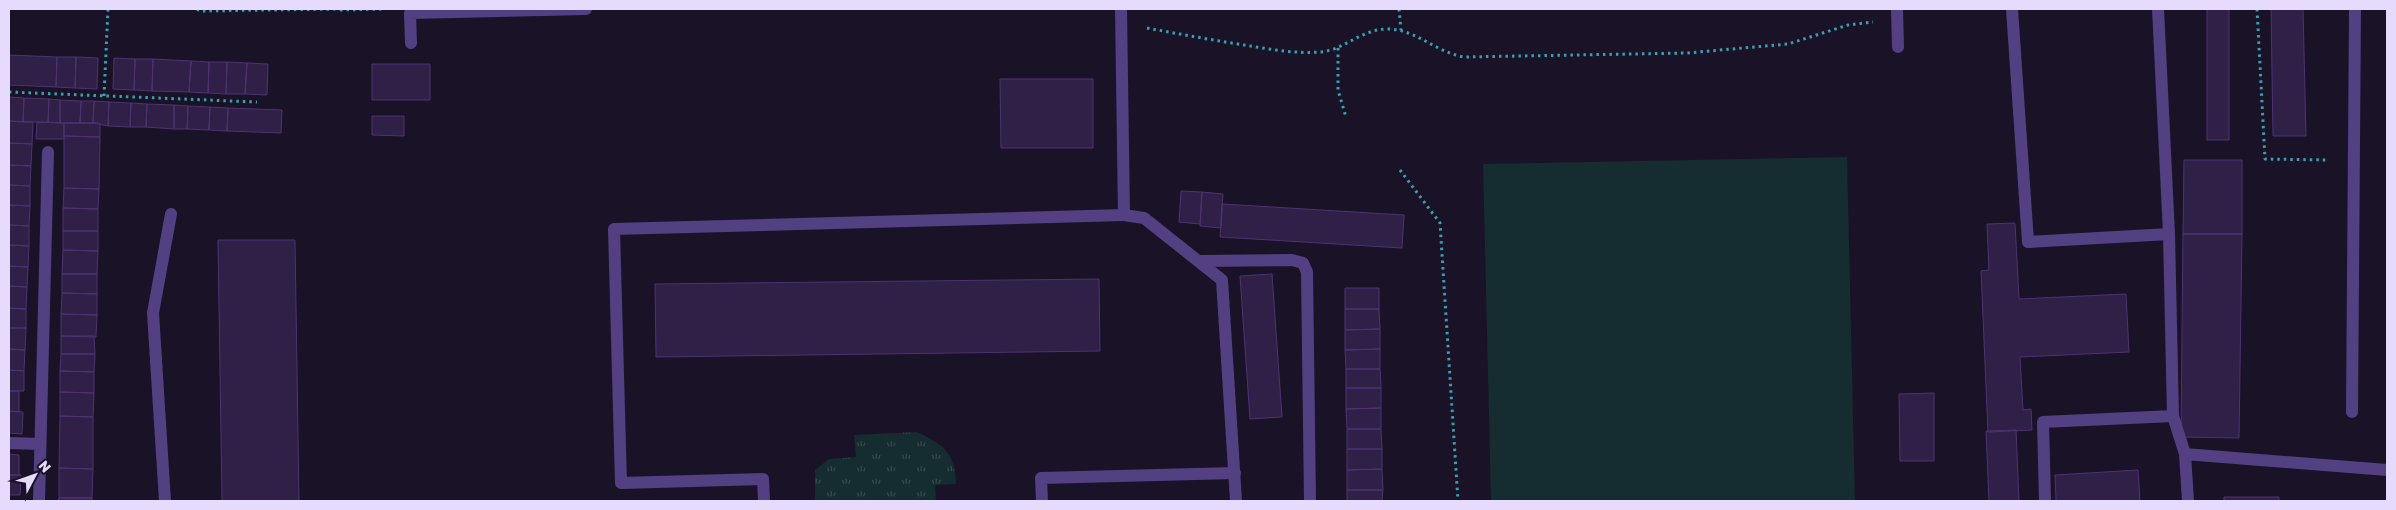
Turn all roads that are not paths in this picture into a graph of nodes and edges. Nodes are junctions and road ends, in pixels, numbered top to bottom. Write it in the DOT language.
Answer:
graph roads {
  1 [pos="586,9"];
  2 [pos="1121,9"];
  3 [pos="2012,9"];
  4 [pos="2158,9"];
  5 [pos="2355,9"];
  6 [pos="1897,14"];
  7 [pos="411,43"];
  8 [pos="1898,48"];
  9 [pos="48,152"];
  10 [pos="171,214"];
  11 [pos="1124,215"];
  12 [pos="2169,234"];
  13 [pos="1201,261"];
  14 [pos="2352,412"];
  15 [pos="2173,416"];
  16 [pos="9,443"];
  17 [pos="40,444"];
  18 [pos="2185,454"];
  19 [pos="2387,470"];
  20 [pos="1235,473"];
  21 [pos="38,501"];
  22 [pos="165,501"];
  23 [pos="764,501"];
  24 [pos="1042,501"];
  25 [pos="1236,501"];
  26 [pos="1310,501"];
  27 [pos="2044,501"];
  28 [pos="2188,501"];
  1 -- 7 [label="street"];
  2 -- 11 [label="street"];
  3 -- 12 [label="street"];
  4 -- 12 [label="street"];
  5 -- 14 [label="street"];
  6 -- 8 [label="street"];
  9 -- 17 [label="street"];
  10 -- 22 [label="street"];
  11 -- 13 [label="street"];
  11 -- 23 [label="street"];
  12 -- 15 [label="street"];
  13 -- 20 [label="street"];
  13 -- 26 [label="street"];
  15 -- 18 [label="street"];
  15 -- 27 [label="street"];
  16 -- 17 [label="street"];
  17 -- 21 [label="street"];
  18 -- 19 [label="street"];
  18 -- 28 [label="street"];
  20 -- 24 [label="street"];
  20 -- 25 [label="street"];
}
